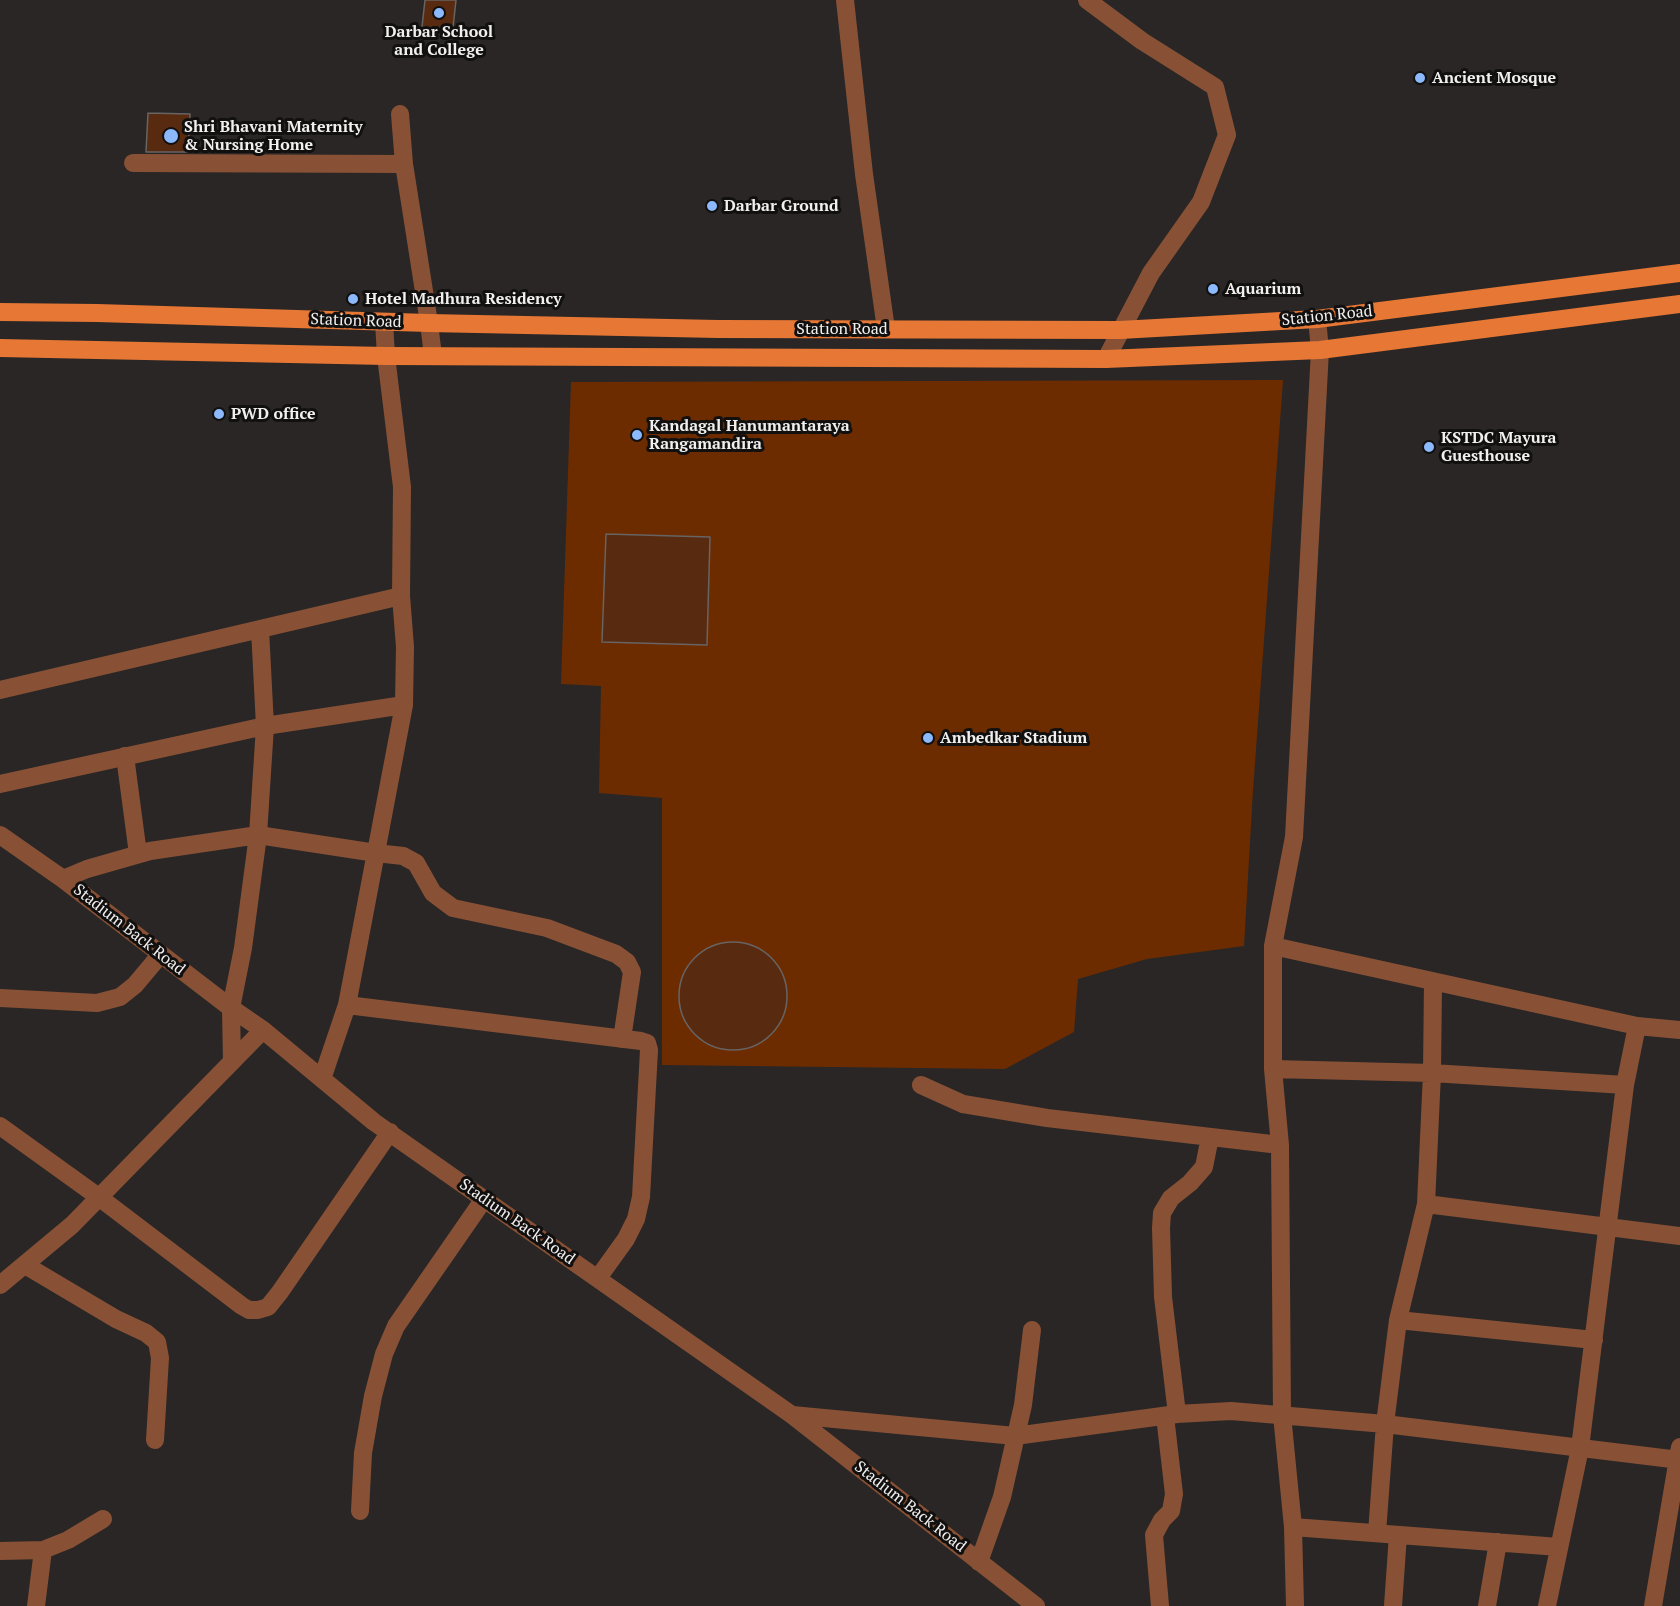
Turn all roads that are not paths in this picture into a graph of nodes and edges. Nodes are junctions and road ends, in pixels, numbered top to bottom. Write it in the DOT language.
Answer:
graph roads {
  1 [pos="845,0"];
  2 [pos="1087,0"];
  3 [pos="400,114"];
  4 [pos="133,163"];
  5 [pos="404,164"];
  6 [pos="1680,273"];
  7 [pos="1680,304"];
  8 [pos="0,312"];
  9 [pos="1317,319"];
  10 [pos="384,322"];
  11 [pos="429,323"];
  12 [pos="886,329"];
  13 [pos="1120,330"];
  14 [pos="0,348"];
  15 [pos="1320,350"];
  16 [pos="386,356"];
  17 [pos="433,356"];
  18 [pos="1106,359"];
  19 [pos="401,596"];
  20 [pos="260,629"];
  21 [pos="0,690"];
  22 [pos="404,705"];
  23 [pos="265,726"];
  24 [pos="125,756"];
  25 [pos="0,784"];
  26 [pos="0,835"];
  27 [pos="258,835"];
  28 [pos="376,853"];
  29 [pos="138,854"];
  30 [pos="63,879"];
  31 [pos="1273,946"];
  32 [pos="161,954"];
  33 [pos="1432,981"];
  34 [pos="0,998"];
  35 [pos="347,1005"];
  36 [pos="231,1008"];
  37 [pos="1636,1026"];
  38 [pos="263,1030"];
  39 [pos="1680,1030"];
  40 [pos="622,1039"];
  41 [pos="231,1062"];
  42 [pos="1273,1069"];
  43 [pos="1432,1073"];
  44 [pos="322,1079"];
  45 [pos="921,1085"];
  46 [pos="1625,1085"];
  47 [pos="0,1126"];
  48 [pos="390,1132"];
  49 [pos="1210,1137"];
  50 [pos="1280,1145"];
  51 [pos="100,1198"];
  52 [pos="484,1198"];
  53 [pos="1426,1204"];
  54 [pos="1608,1226"];
  55 [pos="1680,1236"];
  56 [pos="25,1264"];
  57 [pos="598,1278"];
  58 [pos="0,1285"];
  59 [pos="1398,1320"];
  60 [pos="1032,1330"];
  61 [pos="1594,1340"];
  62 [pos="792,1414"];
  63 [pos="1171,1415"];
  64 [pos="1282,1415"];
  65 [pos="1385,1424"];
  66 [pos="1015,1436"];
  67 [pos="155,1440"];
  68 [pos="1580,1448"];
  69 [pos="1679,1455"];
  70 [pos="360,1511"];
  71 [pos="103,1519"];
  72 [pos="1293,1527"];
  73 [pos="1377,1533"];
  74 [pos="1398,1535"];
  75 [pos="1498,1542"];
  76 [pos="1558,1547"];
  77 [pos="43,1550"];
  78 [pos="0,1551"];
  79 [pos="979,1562"];
  80 [pos="36,1606"];
  81 [pos="1036,1606"];
  82 [pos="1160,1606"];
  83 [pos="1295,1606"];
  84 [pos="1393,1606"];
  85 [pos="1487,1606"];
  86 [pos="1547,1606"];
  87 [pos="1653,1606"];
  1 -- 12 [label="street"];
  2 -- 13 [label="street"];
  3 -- 5 [label="street"];
  4 -- 5 [label="street"];
  5 -- 11 [label="street"];
  6 -- 9 [label="main road, Station Road"];
  7 -- 15 [label="main road, Station Road"];
  8 -- 10 [label="main road, Station Road"];
  9 -- 13 [label="main road, Station Road"];
  9 -- 15 [label="street"];
  10 -- 11 [label="main road, Station Road"];
  10 -- 16 [label="street"];
  11 -- 12 [label="main road, Station Road"];
  11 -- 17 [label="street"];
  12 -- 13 [label="main road, Station Road"];
  13 -- 18 [label="street"];
  14 -- 16 [label="main road, Station Road"];
  15 -- 18 [label="main road, Station Road"];
  15 -- 31 [label="street"];
  16 -- 17 [label="main road, Station Road"];
  16 -- 19 [label="street"];
  17 -- 18 [label="main road, Station Road"];
  19 -- 20 [label="street"];
  19 -- 22 [label="street"];
  20 -- 21 [label="street"];
  20 -- 23 [label="street"];
  22 -- 23 [label="street"];
  22 -- 28 [label="street"];
  23 -- 24 [label="street"];
  23 -- 27 [label="street"];
  24 -- 25 [label="street"];
  24 -- 29 [label="street"];
  26 -- 30 [label="street, Stadium Back Road"];
  27 -- 28 [label="street"];
  27 -- 29 [label="street"];
  27 -- 36 [label="street"];
  28 -- 35 [label="street"];
  28 -- 40 [label="street"];
  29 -- 30 [label="street"];
  30 -- 32 [label="street, Stadium Back Road"];
  31 -- 33 [label="street"];
  31 -- 42 [label="street"];
  32 -- 34 [label="street"];
  32 -- 36 [label="street, Stadium Back Road"];
  33 -- 37 [label="street"];
  33 -- 43 [label="street"];
  35 -- 40 [label="street"];
  35 -- 44 [label="street"];
  36 -- 38 [label="street, Stadium Back Road"];
  36 -- 41 [label="street"];
  37 -- 39 [label="street"];
  37 -- 46 [label="street"];
  38 -- 41 [label="street"];
  38 -- 44 [label="street, Stadium Back Road"];
  40 -- 57 [label="street"];
  41 -- 51 [label="street"];
  42 -- 43 [label="street"];
  42 -- 50 [label="street"];
  43 -- 46 [label="street"];
  43 -- 53 [label="street"];
  44 -- 48 [label="street, Stadium Back Road"];
  45 -- 49 [label="street"];
  46 -- 54 [label="street"];
  47 -- 51 [label="street"];
  48 -- 51 [label="street"];
  48 -- 52 [label="street, Stadium Back Road"];
  49 -- 50 [label="street"];
  49 -- 63 [label="street"];
  50 -- 64 [label="street"];
  51 -- 56 [label="street"];
  52 -- 57 [label="street, Stadium Back Road"];
  52 -- 70 [label="street"];
  53 -- 54 [label="street"];
  53 -- 59 [label="street"];
  54 -- 55 [label="street"];
  54 -- 61 [label="street"];
  56 -- 58 [label="street"];
  56 -- 67 [label="street"];
  57 -- 62 [label="street, Stadium Back Road"];
  59 -- 61 [label="street"];
  59 -- 65 [label="street"];
  60 -- 66 [label="street"];
  61 -- 68 [label="street"];
  62 -- 66 [label="street"];
  62 -- 79 [label="street, Stadium Back Road"];
  63 -- 64 [label="street"];
  63 -- 66 [label="street"];
  63 -- 82 [label="street"];
  64 -- 65 [label="street"];
  64 -- 72 [label="street"];
  65 -- 68 [label="street"];
  65 -- 73 [label="street"];
  66 -- 79 [label="street"];
  68 -- 69 [label="street"];
  68 -- 76 [label="street"];
  69 -- 87 [label="street"];
  71 -- 77 [label="street"];
  72 -- 73 [label="street"];
  72 -- 83 [label="street"];
  73 -- 74 [label="street"];
  74 -- 75 [label="street"];
  74 -- 84 [label="street"];
  75 -- 76 [label="street"];
  75 -- 85 [label="street"];
  76 -- 86 [label="street"];
  77 -- 78 [label="street"];
  77 -- 80 [label="street"];
  79 -- 81 [label="street, Stadium Back Road"];
}
